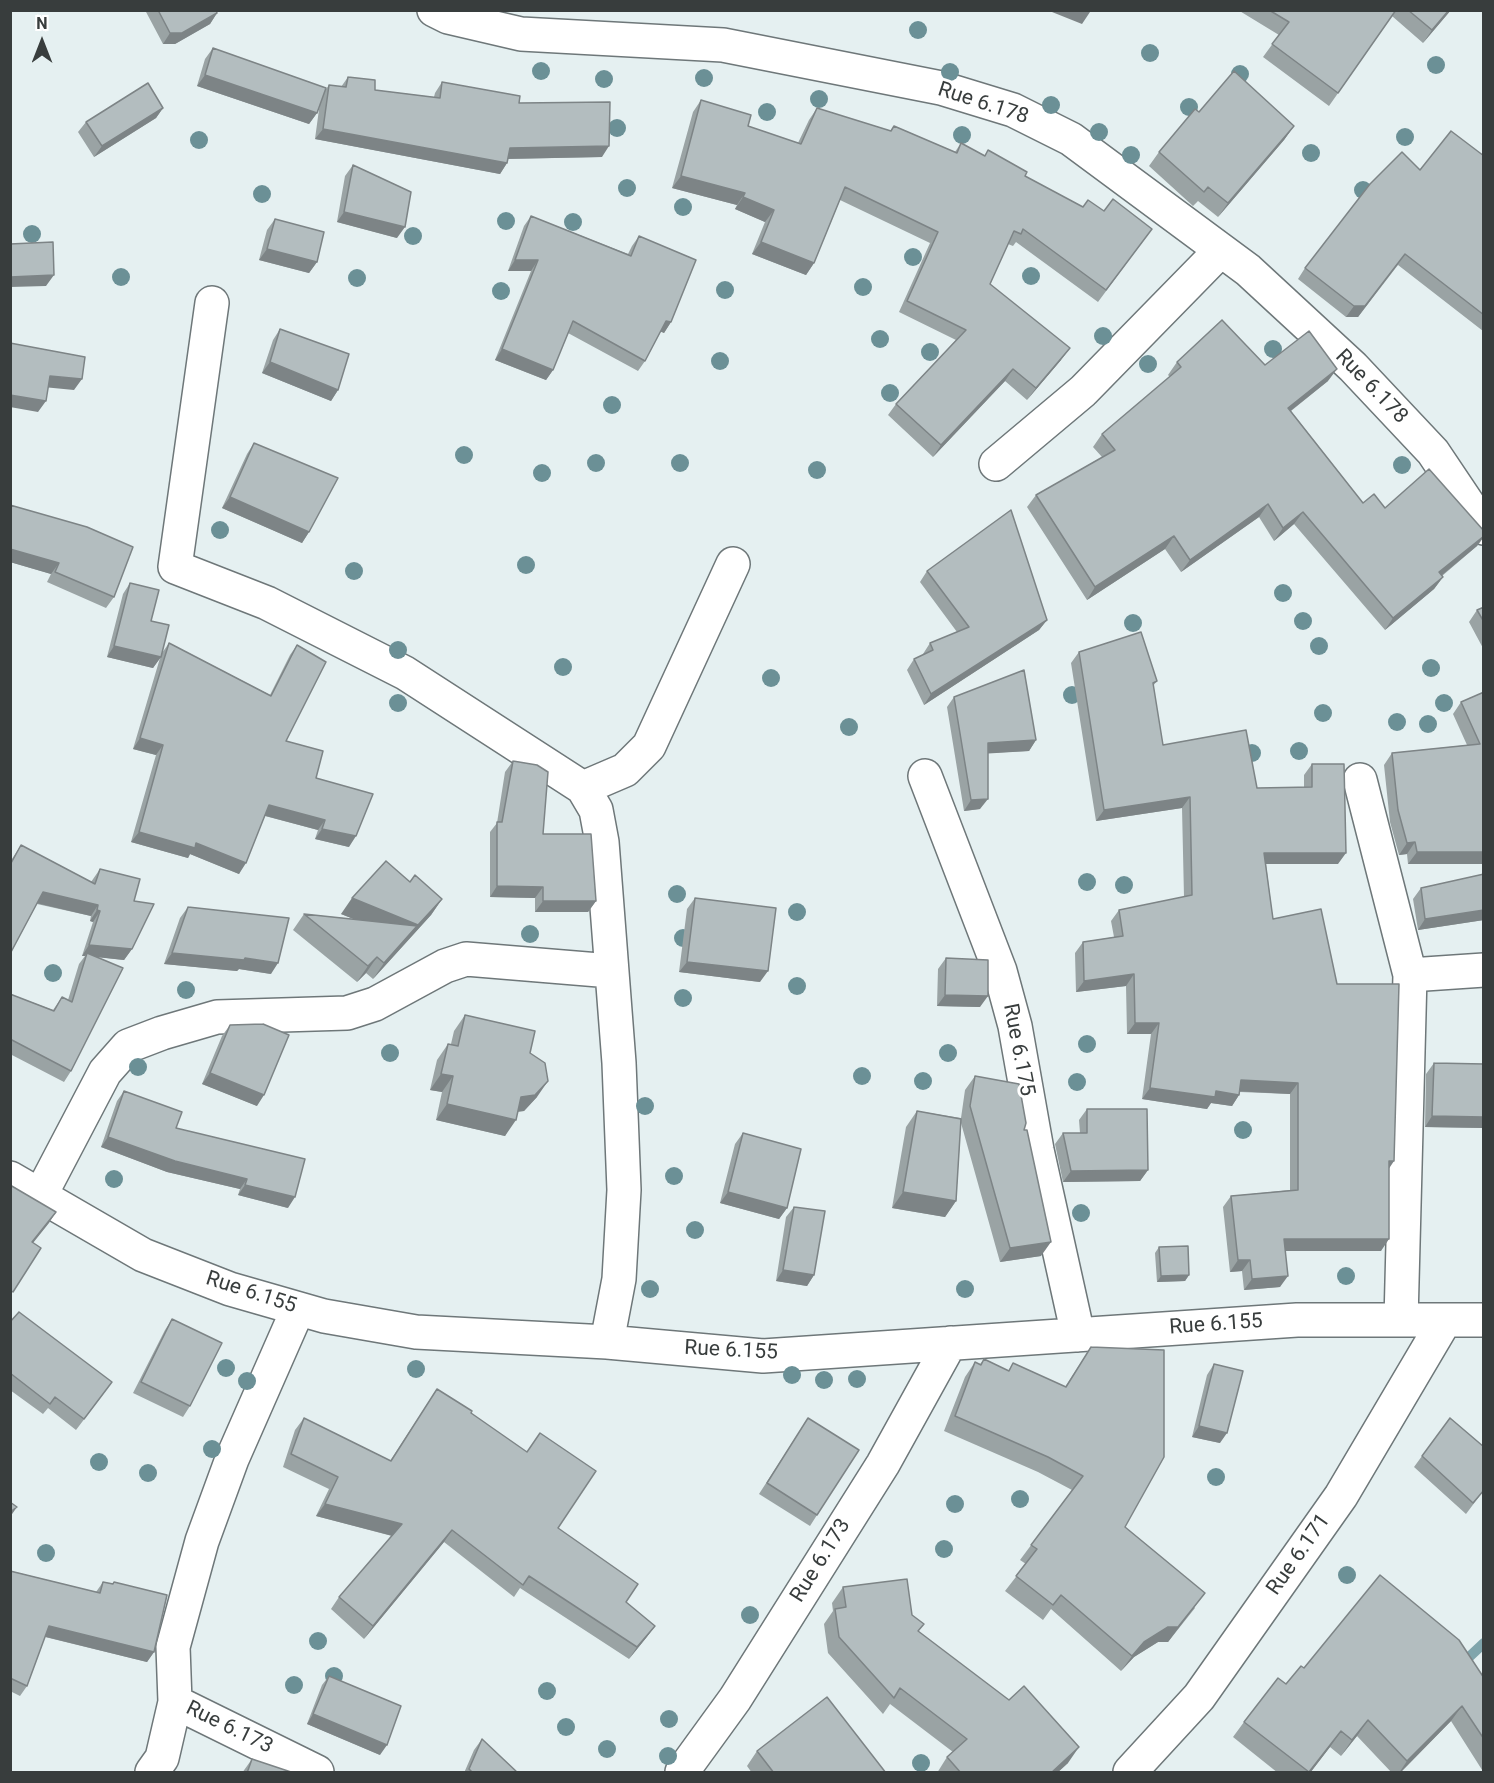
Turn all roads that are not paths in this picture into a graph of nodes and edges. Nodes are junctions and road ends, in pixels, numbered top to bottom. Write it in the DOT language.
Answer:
graph roads {
  1 [pos="434,10"];
  2 [pos="1221,250"];
  3 [pos="212,303"];
  4 [pos="996,464"];
  5 [pos="1484,528"];
  6 [pos="733,564"];
  7 [pos="925,776"];
  8 [pos="1360,780"];
  9 [pos="584,788"];
  10 [pos="611,970"];
  11 [pos="1484,970"];
  12 [pos="1410,975"];
  13 [pos="10,1178"];
  14 [pos="40,1197"];
  15 [pos="298,1309"];
  16 [pos="1401,1320"];
  17 [pos="1445,1320"];
  18 [pos="1484,1320"];
  19 [pos="1078,1335"];
  20 [pos="607,1342"];
  21 [pos="950,1343"];
  22 [pos="175,1702"];
  23 [pos="152,1773"];
  24 [pos="317,1773"];
  25 [pos="682,1773"];
  26 [pos="1130,1773"];
  1 -- 2 [label="street, Rue 6.178"];
  2 -- 4 [label="street"];
  2 -- 5 [label="street, Rue 6.178"];
  3 -- 9 [label="street"];
  6 -- 9 [label="street"];
  7 -- 19 [label="street, Rue 6.175"];
  8 -- 12 [label="street"];
  9 -- 10 [label="street"];
  10 -- 14 [label="street"];
  10 -- 20 [label="street"];
  11 -- 12 [label="street"];
  12 -- 16 [label="street"];
  13 -- 14 [label="street, Rue 6.155"];
  14 -- 15 [label="street, Rue 6.155"];
  15 -- 20 [label="street, Rue 6.155"];
  15 -- 22 [label="street"];
  16 -- 17 [label="street, Rue 6.155"];
  16 -- 19 [label="street, Rue 6.155"];
  17 -- 18 [label="street, Rue 6.155"];
  17 -- 26 [label="street, Rue 6.171"];
  19 -- 21 [label="street, Rue 6.155"];
  20 -- 21 [label="street, Rue 6.155"];
  21 -- 25 [label="street, Rue 6.173"];
  22 -- 23 [label="street, Rue 6.173"];
  22 -- 24 [label="street, Rue 6.173"];
}
